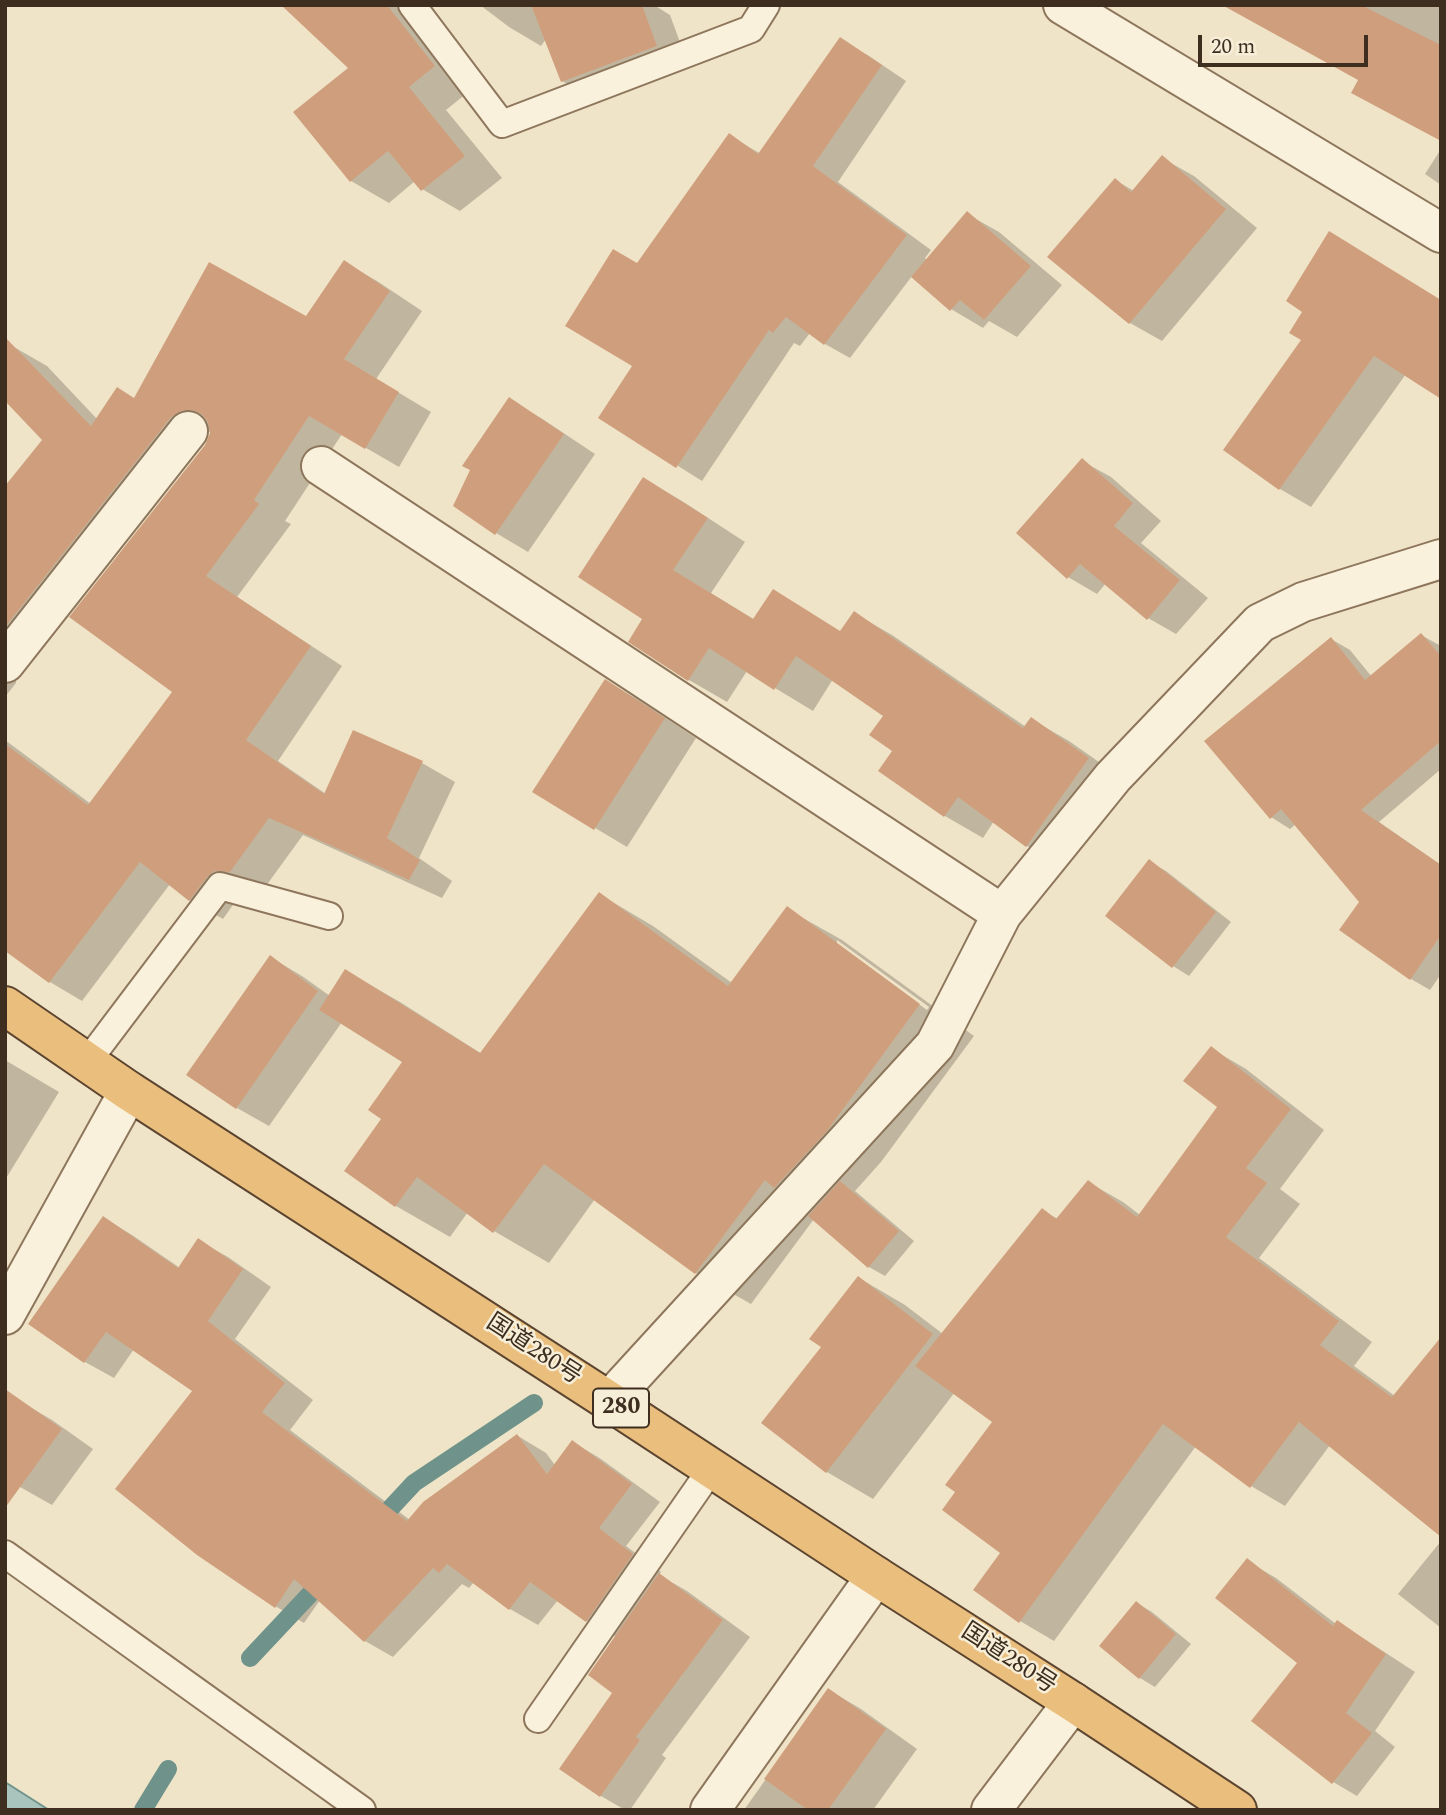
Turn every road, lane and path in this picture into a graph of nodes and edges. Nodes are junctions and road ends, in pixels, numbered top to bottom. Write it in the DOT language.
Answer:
graph roads {
  1 [pos="412,5"];
  2 [pos="766,5"];
  3 [pos="1063,5"];
  4 [pos="1441,233"];
  5 [pos="188,431"];
  6 [pos="321,466"];
  7 [pos="1441,559"];
  8 [pos="5,663"];
  9 [pos="1002,914"];
  10 [pos="329,916"];
  11 [pos="5,1006"];
  12 [pos="87,1062"];
  13 [pos="129,1091"];
  14 [pos="5,1315"];
  15 [pos="610,1401"];
  16 [pos="712,1468"];
  17 [pos="5,1555"];
  18 [pos="876,1576"];
  19 [pos="1073,1702"];
  20 [pos="538,1719"];
  21 [pos="362,1810"];
  22 [pos="710,1810"];
  23 [pos="991,1810"];
  24 [pos="1237,1810"];
  1 -- 2 [label="lane"];
  3 -- 4 [label="street"];
  5 -- 8 [label="street"];
  6 -- 9 [label="street"];
  7 -- 9 [label="street"];
  9 -- 15 [label="street"];
  10 -- 12 [label="lane"];
  11 -- 12 [label="highway, 国道280号 / 280"];
  12 -- 13 [label="highway, 国道280号 / 280"];
  13 -- 14 [label="street"];
  13 -- 15 [label="highway, 国道280号 / 280"];
  15 -- 16 [label="highway, 国道280号 / 280"];
  16 -- 18 [label="highway, 国道280号 / 280"];
  16 -- 20 [label="lane"];
  17 -- 21 [label="lane"];
  18 -- 19 [label="highway, 国道280号 / 280"];
  18 -- 22 [label="street"];
  19 -- 23 [label="street"];
  19 -- 24 [label="highway, 国道280号 / 280"];
}
